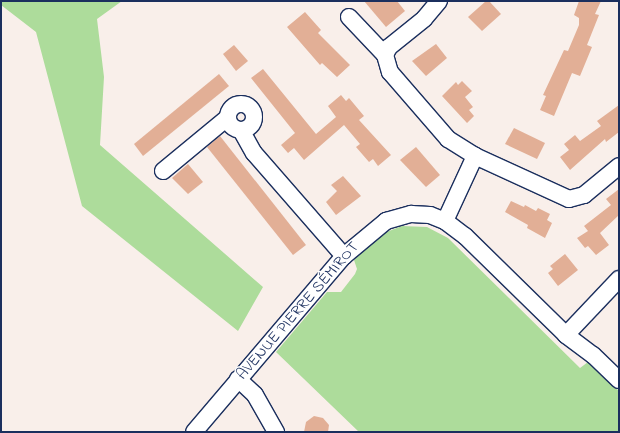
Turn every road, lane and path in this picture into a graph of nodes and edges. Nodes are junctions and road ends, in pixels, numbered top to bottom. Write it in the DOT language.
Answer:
graph roads {
  1 [pos="440,1"];
  2 [pos="349,17"];
  3 [pos="385,55"];
  4 [pos="227,118"];
  5 [pos="241,130"];
  6 [pos="475,156"];
  7 [pos="619,166"];
  8 [pos="163,171"];
  9 [pos="445,221"];
  10 [pos="344,256"];
  11 [pos="619,279"];
  12 [pos="566,335"];
  13 [pos="238,379"];
  14 [pos="619,380"];
  15 [pos="194,432"];
  16 [pos="276,432"];
  1 -- 3 [label="street"];
  2 -- 3 [label="street"];
  3 -- 6 [label="street"];
  4 -- 5 [label="street"];
  4 -- 5 [label="street"];
  4 -- 8 [label="street"];
  5 -- 10 [label="street"];
  6 -- 7 [label="street"];
  6 -- 9 [label="street"];
  9 -- 10 [label="street, AVENUE PIERRE SÉMIROT"];
  9 -- 12 [label="street, AVENUE PIERRE SÉMIROT"];
  10 -- 13 [label="street, AVENUE PIERRE SÉMIROT"];
  11 -- 12 [label="street"];
  12 -- 14 [label="street, AVENUE PIERRE SÉMIROT"];
  13 -- 15 [label="street, AVENUE PIERRE SÉMIROT"];
  13 -- 16 [label="street"];
}
